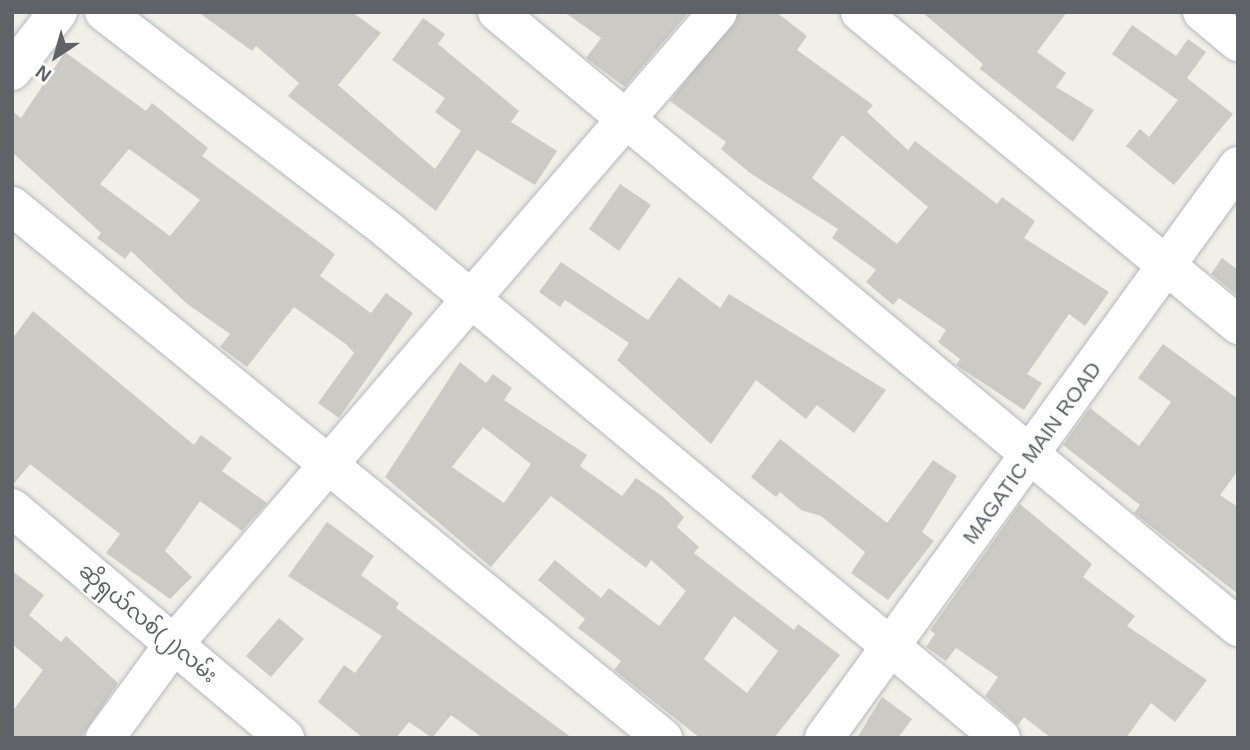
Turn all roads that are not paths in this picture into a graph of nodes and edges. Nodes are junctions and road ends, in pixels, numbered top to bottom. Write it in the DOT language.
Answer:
graph roads {
  1 [pos="58,12"];
  2 [pos="104,12"];
  3 [pos="497,12"];
  4 [pos="718,12"];
  5 [pos="860,12"];
  6 [pos="1202,12"];
  7 [pos="1238,42"];
  8 [pos="12,71"];
  9 [pos="629,122"];
  10 [pos="1238,166"];
  11 [pos="12,206"];
  12 [pos="1169,268"];
  13 [pos="467,297"];
  14 [pos="1238,326"];
  15 [pos="1030,455"];
  16 [pos="330,466"];
  17 [pos="12,508"];
  18 [pos="1238,627"];
  19 [pos="173,645"];
  20 [pos="889,649"];
  21 [pos="105,738"];
  22 [pos="285,738"];
  23 [pos="663,738"];
  24 [pos="824,738"];
  25 [pos="1002,738"];
  1 -- 8 [label="street"];
  2 -- 13 [label="street"];
  3 -- 9 [label="street"];
  4 -- 9 [label="street"];
  5 -- 12 [label="street"];
  6 -- 7 [label="street"];
  9 -- 13 [label="street"];
  9 -- 15 [label="street"];
  10 -- 12 [label="street, MAGATIC MAIN ROAD"];
  11 -- 16 [label="street"];
  12 -- 14 [label="street"];
  12 -- 15 [label="street, MAGATIC MAIN ROAD"];
  13 -- 16 [label="street"];
  13 -- 20 [label="street"];
  15 -- 18 [label="street"];
  15 -- 20 [label="street, MAGATIC MAIN ROAD"];
  16 -- 19 [label="street"];
  16 -- 23 [label="street"];
  17 -- 19 [label="street, ဆိုရှယ်လစ်(၂)လမ်း"];
  19 -- 21 [label="street"];
  19 -- 22 [label="street, ဆိုရှယ်လစ်(၂)လမ်း"];
  20 -- 24 [label="street, MAGATIC MAIN ROAD"];
  20 -- 25 [label="street"];
}
